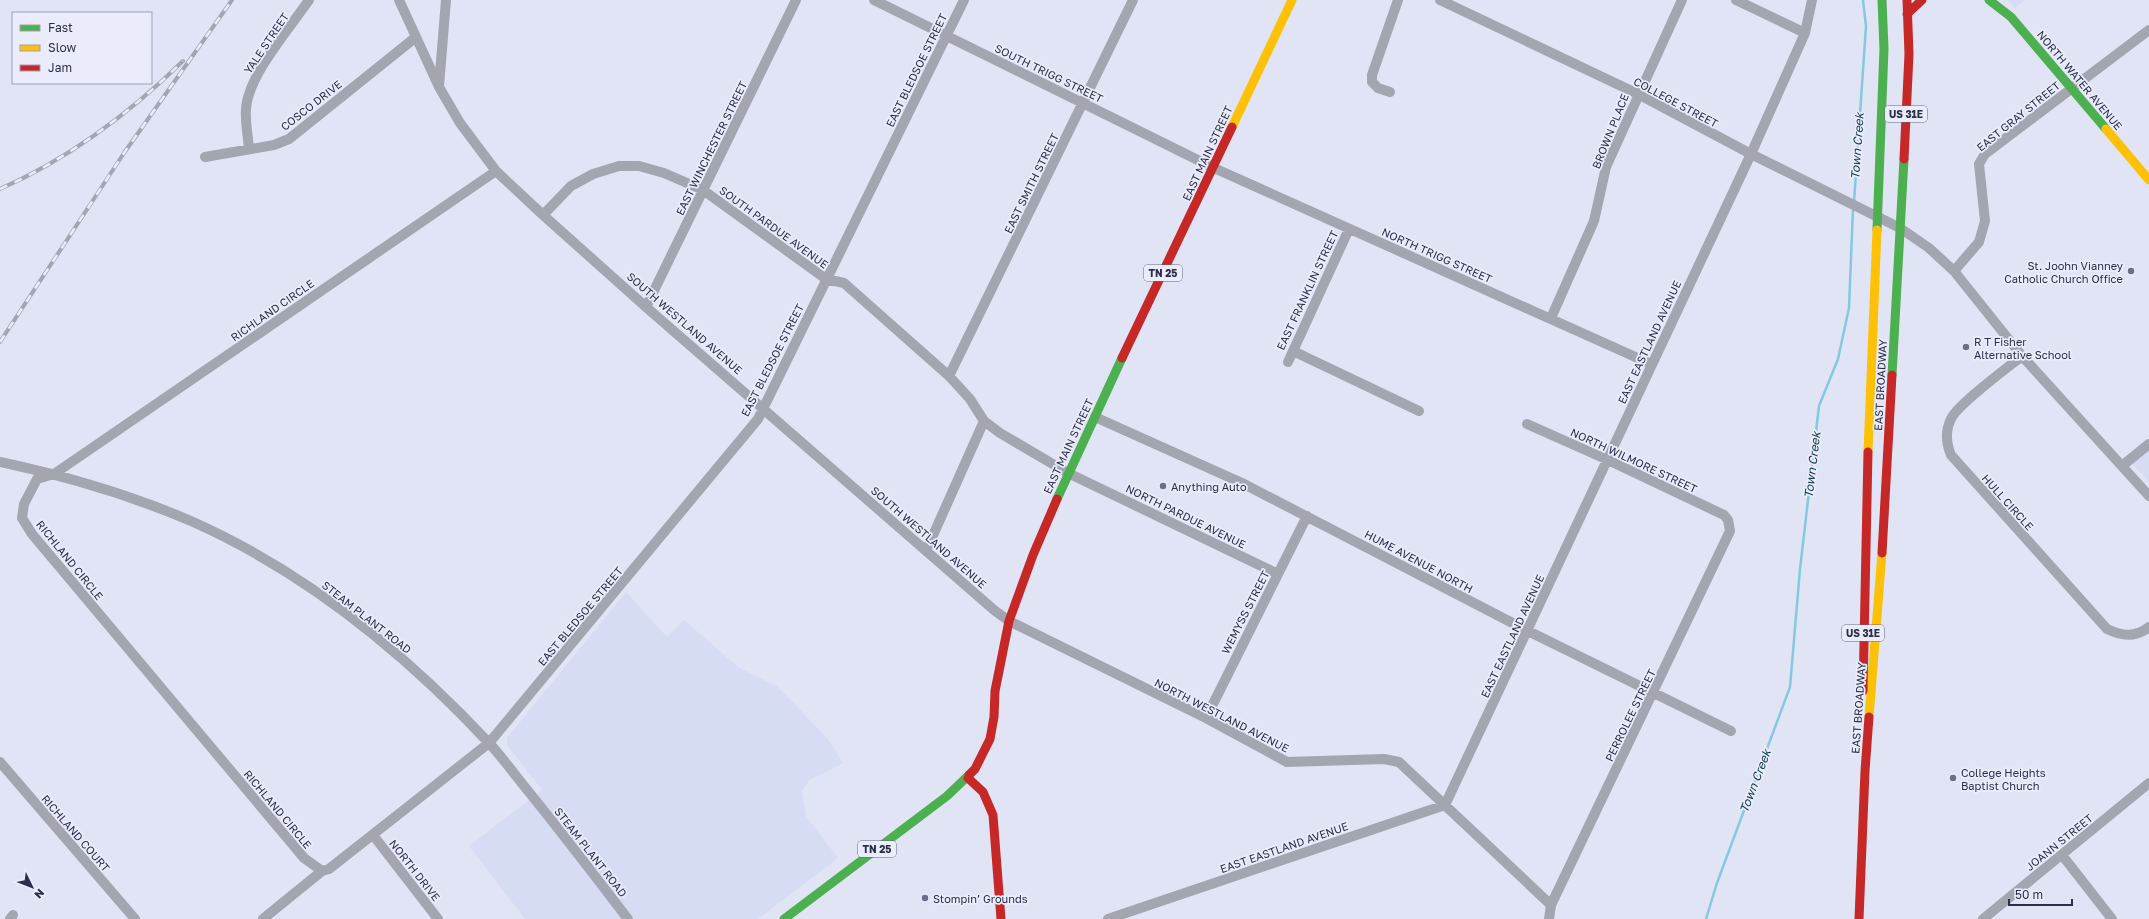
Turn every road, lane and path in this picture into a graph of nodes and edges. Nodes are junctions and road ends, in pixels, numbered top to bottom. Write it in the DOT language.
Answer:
graph roads {
  1 [pos="309,0"];
  2 [pos="400,0"];
  3 [pos="446,0"];
  4 [pos="796,0"];
  5 [pos="874,0"];
  6 [pos="964,0"];
  7 [pos="1133,0"];
  8 [pos="1292,0"];
  9 [pos="1398,0"];
  10 [pos="1440,0"];
  11 [pos="1682,0"];
  12 [pos="1736,0"];
  13 [pos="1812,0"];
  14 [pos="1882,0"];
  15 [pos="1907,0"];
  16 [pos="1922,0"];
  17 [pos="1989,0"];
  18 [pos="1456,4"];
  19 [pos="1907,14"];
  20 [pos="2149,30"];
  21 [pos="1805,33"];
  22 [pos="945,36"];
  23 [pos="416,37"];
  24 [pos="439,87"];
  25 [pos="2072,88"];
  26 [pos="1390,92"];
  27 [pos="1638,94"];
  28 [pos="1084,103"];
  29 [pos="249,149"];
  30 [pos="1751,154"];
  31 [pos="205,157"];
  32 [pos="1214,168"];
  33 [pos="496,171"];
  34 [pos="2149,180"];
  35 [pos="703,190"];
  36 [pos="543,215"];
  37 [pos="1878,218"];
  38 [pos="1900,228"];
  39 [pos="1348,229"];
  40 [pos="1954,272"];
  41 [pos="826,279"];
  42 [pos="646,307"];
  43 [pos="1551,318"];
  44 [pos="1293,351"];
  45 [pos="2022,356"];
  46 [pos="1288,362"];
  47 [pos="1651,364"];
  48 [pos="949,376"];
  49 [pos="764,407"];
  50 [pos="1419,412"];
  51 [pos="1095,417"];
  52 [pos="984,421"];
  53 [pos="1527,424"];
  54 [pos="2149,444"];
  55 [pos="1608,460"];
  56 [pos="0,462"];
  57 [pos="2122,466"];
  58 [pos="1068,473"];
  59 [pos="54,474"];
  60 [pos="1084,480"];
  61 [pos="2149,496"];
  62 [pos="1307,516"];
  63 [pos="1728,520"];
  64 [pos="926,551"];
  65 [pos="1278,574"];
  66 [pos="1009,621"];
  67 [pos="2149,627"];
  68 [pos="1528,631"];
  69 [pos="1653,694"];
  70 [pos="1206,718"];
  71 [pos="1731,731"];
  72 [pos="490,743"];
  73 [pos="1864,747"];
  74 [pos="0,762"];
  75 [pos="968,778"];
  76 [pos="2149,783"];
  77 [pos="1445,805"];
  78 [pos="373,835"];
  79 [pos="2062,855"];
  80 [pos="322,871"];
  81 [pos="1551,905"];
  82 [pos="135,919"];
  83 [pos="263,919"];
  84 [pos="438,919"];
  85 [pos="628,919"];
  86 [pos="784,919"];
  87 [pos="1001,919"];
  88 [pos="1108,919"];
  89 [pos="1549,919"];
  90 [pos="1859,919"];
  91 [pos="1983,919"];
  92 [pos="2112,919"];
  1 -- 29 [label="street, YALE STREET"];
  2 -- 23 [label="street, SOUTH WESTLAND AVENUE"];
  3 -- 24 [label="street"];
  4 -- 35 [label="street, EAST WINCHESTER STREET"];
  5 -- 22 [label="street, SOUTH TRIGG STREET"];
  6 -- 22 [label="street, EAST BLEDSOE STREET"];
  7 -- 28 [label="street, EAST SMITH STREET"];
  8 -- 32 [label="main road, EAST MAIN STREET / TN 25"];
  9 -- 26 [label="street"];
  10 -- 18 [label="street, COLLEGE STREET"];
  11 -- 27 [label="street, BROWN PLACE"];
  12 -- 21 [label="street"];
  13 -- 21 [label="street, EAST EASTLAND AVENUE"];
  14 -- 37 [label="main road, EAST BROADWAY / US 31E"];
  15 -- 19 [label="main road, EAST BROADWAY / US 31E"];
  16 -- 19 [label="main road"];
  17 -- 25 [label="main road, NORTH WATER AVENUE"];
  18 -- 27 [label="street, COLLEGE STREET"];
  19 -- 38 [label="main road, EAST BROADWAY / US 31E"];
  20 -- 25 [label="street, EAST GRAY STREET"];
  21 -- 30 [label="street, EAST EASTLAND AVENUE"];
  22 -- 28 [label="street, SOUTH TRIGG STREET"];
  22 -- 41 [label="street, EAST BLEDSOE STREET"];
  23 -- 24 [label="street, SOUTH WESTLAND AVENUE"];
  23 -- 29 [label="street, COSCO DRIVE"];
  24 -- 33 [label="street, SOUTH WESTLAND AVENUE"];
  25 -- 34 [label="main road, NORTH WATER AVENUE"];
  25 -- 40 [label="street, EAST GRAY STREET"];
  27 -- 30 [label="street, COLLEGE STREET"];
  27 -- 43 [label="street, BROWN PLACE"];
  28 -- 32 [label="street, SOUTH TRIGG STREET"];
  28 -- 48 [label="street, EAST SMITH STREET"];
  29 -- 31 [label="street, COSCO DRIVE"];
  30 -- 37 [label="street, COLLEGE STREET"];
  30 -- 47 [label="street, EAST EASTLAND AVENUE"];
  32 -- 39 [label="street, NORTH TRIGG STREET"];
  32 -- 51 [label="main road, EAST MAIN STREET / TN 25"];
  33 -- 36 [label="street, SOUTH WESTLAND AVENUE"];
  33 -- 59 [label="street, RICHLAND CIRCLE"];
  35 -- 36 [label="street, SOUTH PARDUE AVENUE"];
  35 -- 41 [label="street, SOUTH PARDUE AVENUE"];
  35 -- 42 [label="street, EAST WINCHESTER STREET"];
  36 -- 42 [label="street, SOUTH WESTLAND AVENUE"];
  37 -- 38 [label="street, COLLEGE STREET"];
  37 -- 73 [label="main road, EAST BROADWAY / US 31E"];
  38 -- 40 [label="street, COLLEGE STREET"];
  38 -- 73 [label="main road, EAST BROADWAY / US 31E"];
  39 -- 43 [label="street, NORTH TRIGG STREET"];
  39 -- 44 [label="street, EAST FRANKLIN STREET"];
  40 -- 45 [label="street, COLLEGE STREET"];
  41 -- 48 [label="street, SOUTH PARDUE AVENUE"];
  41 -- 49 [label="street, EAST BLEDSOE STREET"];
  42 -- 49 [label="street, SOUTH WESTLAND AVENUE"];
  43 -- 47 [label="street, NORTH TRIGG STREET"];
  44 -- 46 [label="street, EAST FRANKLIN STREET"];
  44 -- 50 [label="street"];
  45 -- 57 [label="street, COLLEGE STREET"];
  45 -- 67 [label="street, HULL CIRCLE"];
  47 -- 55 [label="street, EAST EASTLAND AVENUE"];
  48 -- 52 [label="street, SOUTH PARDUE AVENUE"];
  49 -- 64 [label="street, SOUTH WESTLAND AVENUE"];
  49 -- 72 [label="street, EAST BLEDSOE STREET"];
  51 -- 58 [label="main road, EAST MAIN STREET / TN 25"];
  51 -- 62 [label="street, HUME AVENUE NORTH"];
  52 -- 58 [label="street, SOUTH PARDUE AVENUE"];
  52 -- 64 [label="street"];
  53 -- 55 [label="street, NORTH WILMORE STREET"];
  54 -- 57 [label="street"];
  55 -- 63 [label="street, NORTH WILMORE STREET"];
  55 -- 68 [label="street, EAST EASTLAND AVENUE"];
  56 -- 59 [label="street, STEAM PLANT ROAD"];
  57 -- 61 [label="street, COLLEGE STREET"];
  58 -- 60 [label="street, SOUTH PARDUE AVENUE"];
  58 -- 66 [label="main road, EAST MAIN STREET / TN 25"];
  59 -- 72 [label="street, STEAM PLANT ROAD"];
  59 -- 80 [label="street, RICHLAND CIRCLE"];
  60 -- 65 [label="street, NORTH PARDUE AVENUE"];
  62 -- 65 [label="street, WEMYSS STREET"];
  62 -- 68 [label="street, HUME AVENUE NORTH"];
  63 -- 69 [label="street, PERROLEE STREET"];
  64 -- 66 [label="street, SOUTH WESTLAND AVENUE"];
  65 -- 70 [label="street, WEMYSS STREET"];
  66 -- 70 [label="street, NORTH WESTLAND AVENUE"];
  66 -- 75 [label="main road, EAST MAIN STREET / TN 25"];
  68 -- 69 [label="street, HUME AVENUE NORTH"];
  68 -- 77 [label="street, EAST EASTLAND AVENUE"];
  69 -- 71 [label="street, HUME AVENUE NORTH"];
  69 -- 81 [label="street, PERROLEE STREET"];
  70 -- 77 [label="street, NORTH WESTLAND AVENUE"];
  72 -- 78 [label="street"];
  72 -- 85 [label="street, STEAM PLANT ROAD"];
  73 -- 90 [label="main road, EAST BROADWAY / US 31E"];
  74 -- 82 [label="street, RICHLAND COURT"];
  75 -- 86 [label="main road, TN 25"];
  75 -- 87 [label="main road"];
  76 -- 79 [label="street, JOANN STREET"];
  77 -- 81 [label="street, NORTH WESTLAND AVENUE"];
  77 -- 88 [label="street, EAST EASTLAND AVENUE"];
  78 -- 80 [label="street"];
  78 -- 84 [label="street, NORTH DRIVE"];
  79 -- 91 [label="street, JOANN STREET"];
  79 -- 92 [label="street"];
  80 -- 83 [label="street"];
  81 -- 89 [label="street, PERROLEE STREET"];
}
